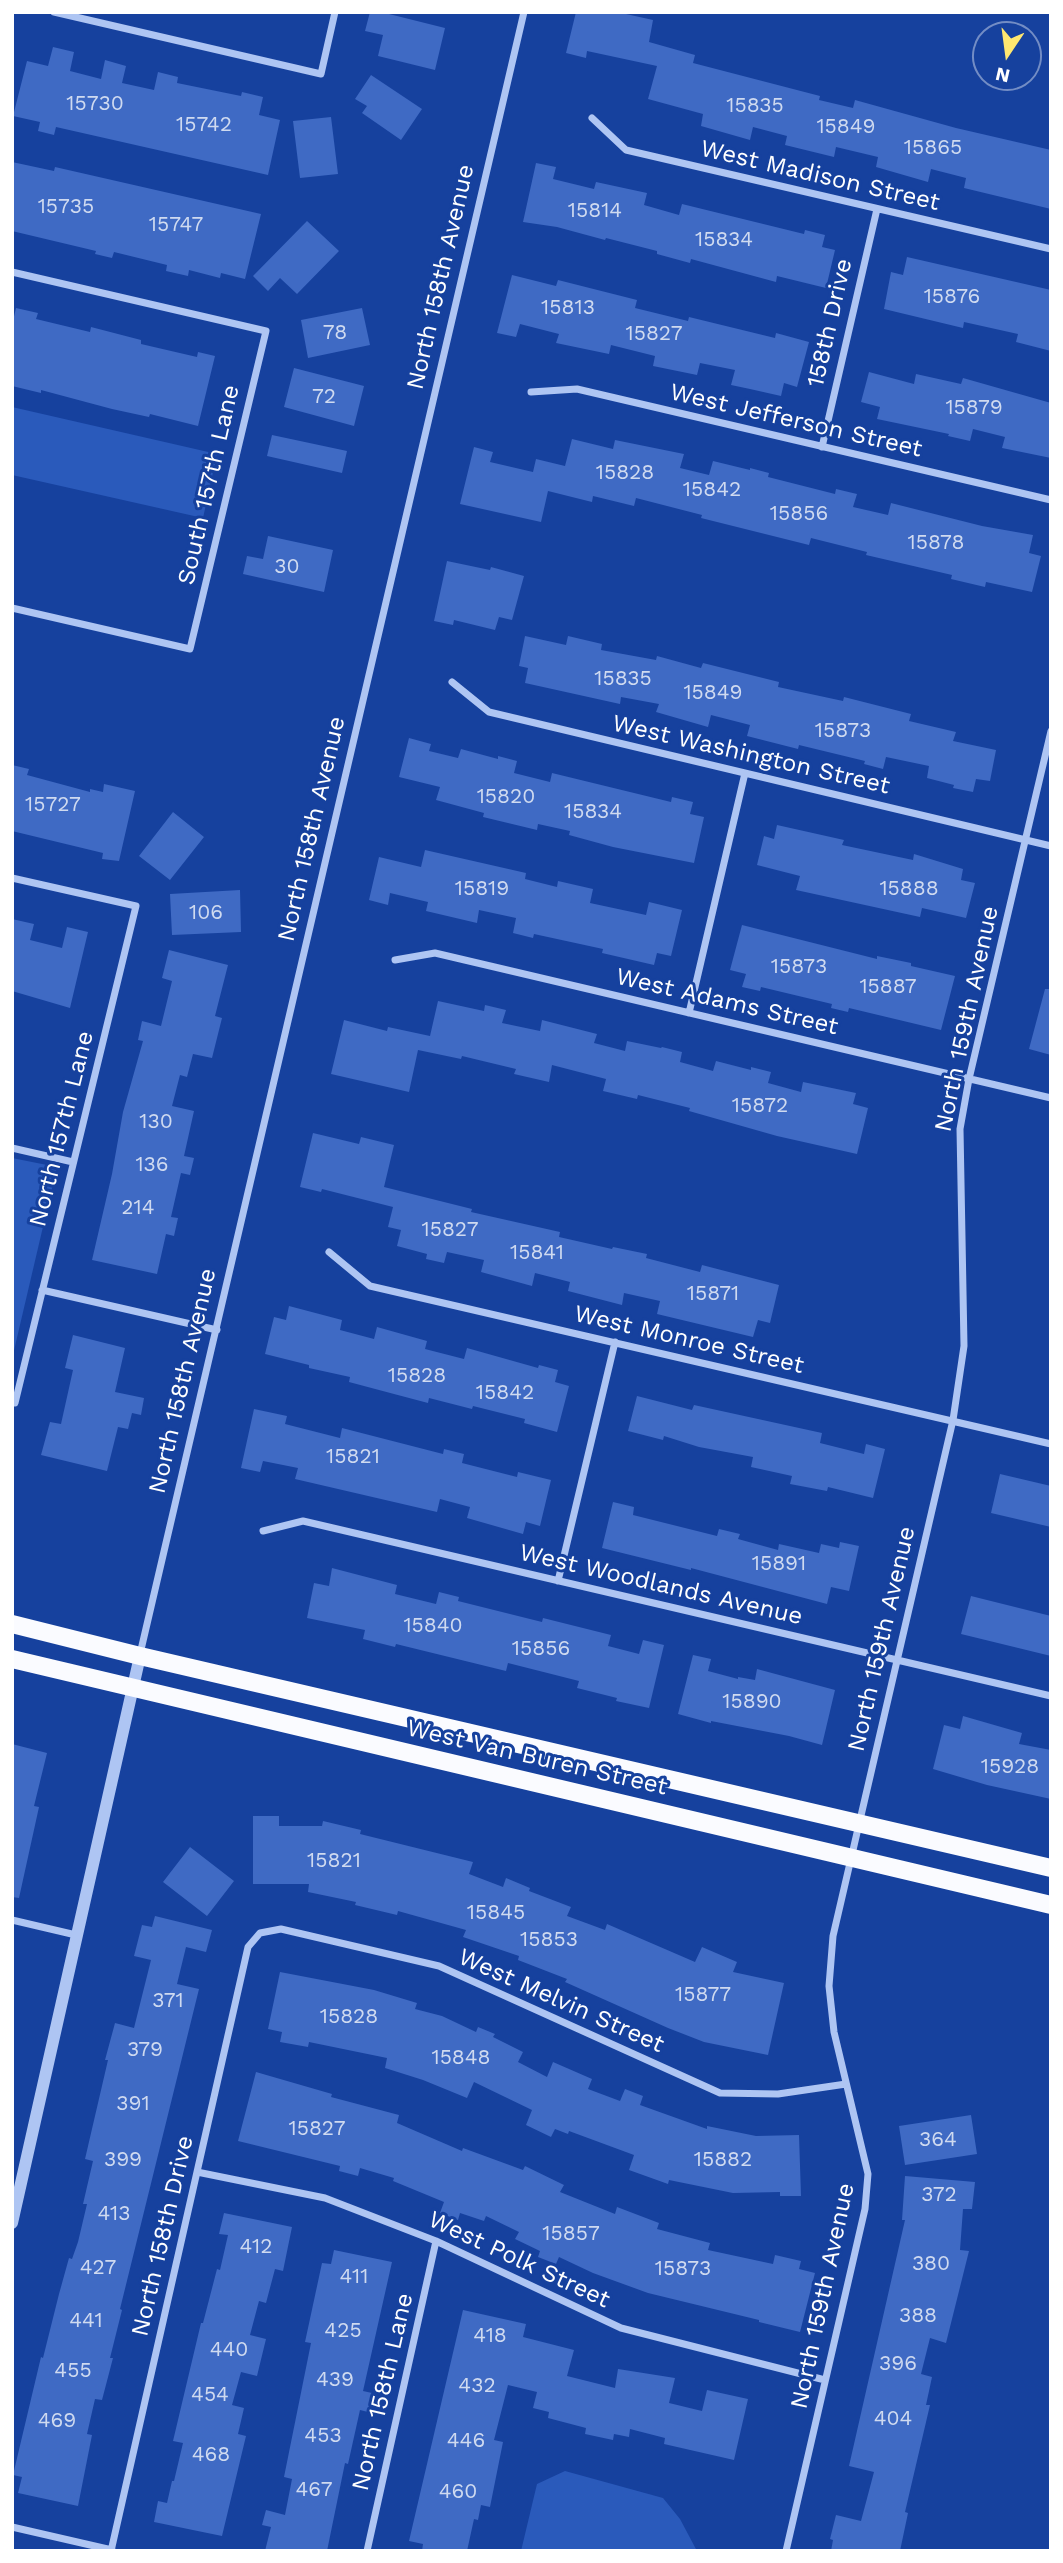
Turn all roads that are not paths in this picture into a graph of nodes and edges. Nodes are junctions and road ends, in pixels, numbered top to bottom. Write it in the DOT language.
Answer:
graph roads {
  1 [pos="54,12"];
  2 [pos="335,12"];
  3 [pos="524,12"];
  4 [pos="592,118"];
  5 [pos="877,209"];
  6 [pos="1051,249"];
  7 [pos="12,272"];
  8 [pos="531,392"];
  9 [pos="822,447"];
  10 [pos="1051,500"];
  11 [pos="12,608"];
  12 [pos="452,682"];
  13 [pos="1051,731"];
  14 [pos="745,773"];
  15 [pos="1025,840"];
  16 [pos="1051,846"];
  17 [pos="12,878"];
  18 [pos="395,960"];
  19 [pos="689,1013"];
  20 [pos="969,1079"];
  21 [pos="1051,1098"];
  22 [pos="12,1148"];
  23 [pos="74,1162"];
  24 [pos="329,1252"];
  25 [pos="43,1290"];
  26 [pos="217,1330"];
  27 [pos="615,1342"];
  28 [pos="14,1402"];
  29 [pos="953,1420"];
  30 [pos="1051,1444"];
  31 [pos="263,1531"];
  32 [pos="558,1581"];
  33 [pos="12,1624"];
  34 [pos="140,1656"];
  35 [pos="12,1659"];
  36 [pos="897,1660"];
  37 [pos="133,1688"];
  38 [pos="1051,1696"];
  39 [pos="859,1822"];
  40 [pos="850,1856"];
  41 [pos="1051,1868"];
  42 [pos="1051,1905"];
  43 [pos="12,1920"];
  44 [pos="260,1933"];
  45 [pos="76,1935"];
  46 [pos="846,2084"];
  47 [pos="197,2172"];
  48 [pos="15,2202"];
  49 [pos="12,2223"];
  50 [pos="436,2241"];
  51 [pos="825,2380"];
  52 [pos="12,2527"];
  53 [pos="111,2550"];
  54 [pos="367,2551"];
  55 [pos="786,2551"];
  1 -- 2 [label="street"];
  3 -- 26 [label="street, North 158th Avenue"];
  4 -- 5 [label="street, West Madison Street"];
  5 -- 6 [label="street, West Madison Street"];
  5 -- 9 [label="street, 158th Drive"];
  7 -- 11 [label="street, South 157th Lane"];
  8 -- 9 [label="street, West Jefferson Street"];
  9 -- 10 [label="street, West Jefferson Street"];
  12 -- 14 [label="street, West Washington Street"];
  13 -- 15 [label="street, North 159th Avenue"];
  14 -- 15 [label="street, West Washington Street"];
  14 -- 19 [label="street"];
  15 -- 16 [label="street, West Washington Street"];
  15 -- 20 [label="street, North 159th Avenue"];
  17 -- 23 [label="street, North 157th Lane"];
  18 -- 19 [label="street, West Adams Street"];
  19 -- 20 [label="street, West Adams Street"];
  20 -- 21 [label="street, West Adams Street"];
  20 -- 29 [label="street, North 159th Avenue"];
  22 -- 23 [label="street"];
  23 -- 25 [label="street, North 157th Lane"];
  24 -- 27 [label="street, West Monroe Street"];
  25 -- 26 [label="street"];
  25 -- 28 [label="street, North 157th Lane"];
  26 -- 34 [label="street, North 158th Avenue"];
  27 -- 29 [label="street, West Monroe Street"];
  27 -- 32 [label="street"];
  29 -- 30 [label="street, West Monroe Street"];
  29 -- 36 [label="street, North 159th Avenue"];
  31 -- 32 [label="street, West Woodlands Avenue"];
  32 -- 36 [label="street, West Woodlands Avenue"];
  33 -- 34 [label="main road, West Van Buren Street"];
  34 -- 37 [label="street"];
  34 -- 39 [label="main road, West Van Buren Street"];
  35 -- 37 [label="main road, West Van Buren Street"];
  36 -- 38 [label="street, West Woodlands Avenue"];
  36 -- 39 [label="street, North 159th Avenue"];
  37 -- 40 [label="main road, West Van Buren Street"];
  37 -- 45 [label="street"];
  39 -- 40 [label="street, North 159th Avenue"];
  39 -- 41 [label="main road, West Van Buren Street"];
  40 -- 42 [label="main road, West Van Buren Street"];
  40 -- 46 [label="street, North 159th Avenue"];
  43 -- 45 [label="street"];
  44 -- 46 [label="street, West Melvin Street"];
  44 -- 47 [label="street, North 158th Drive"];
  45 -- 48 [label="street"];
  46 -- 51 [label="street, North 159th Avenue"];
  47 -- 50 [label="street, West Polk Street"];
  47 -- 53 [label="street, North 158th Drive"];
  48 -- 49 [label="street"];
  50 -- 51 [label="street, West Polk Street"];
  50 -- 54 [label="street, North 158th Lane"];
  51 -- 55 [label="street, North 159th Avenue"];
  52 -- 53 [label="street"];
}
